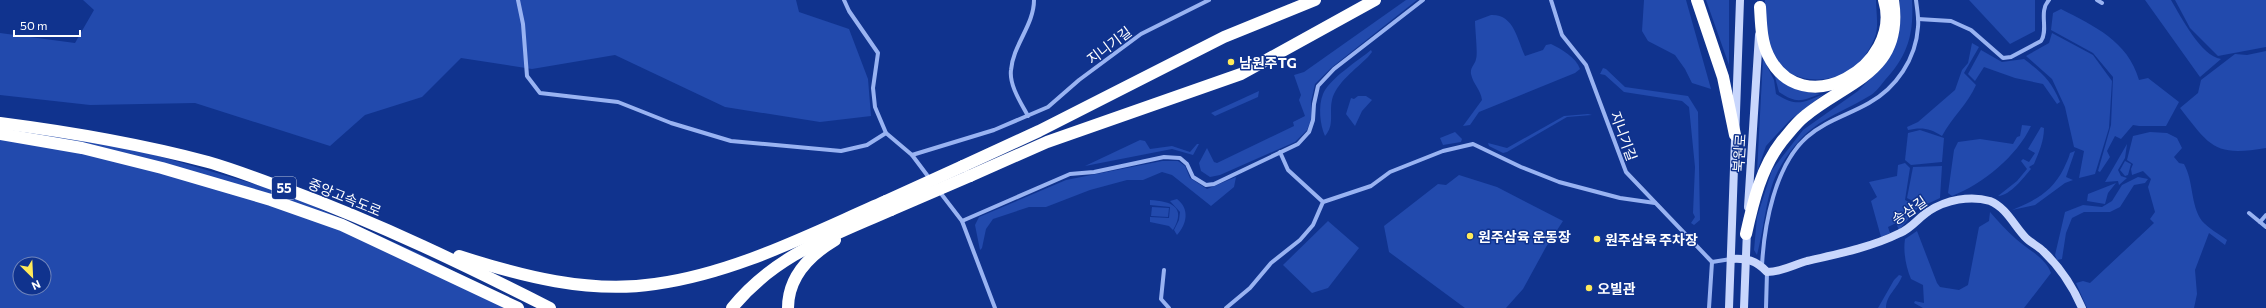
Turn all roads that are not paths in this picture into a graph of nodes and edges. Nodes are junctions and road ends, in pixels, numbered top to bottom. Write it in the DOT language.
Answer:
graph roads {
  1 [pos="518,0"];
  2 [pos="844,0"];
  3 [pos="1034,0"];
  4 [pos="1209,0"];
  5 [pos="1315,0"];
  6 [pos="1375,0"];
  7 [pos="1423,0"];
  8 [pos="1551,0"];
  9 [pos="1697,0"];
  10 [pos="1740,0"];
  11 [pos="1884,0"];
  12 [pos="1893,0"];
  13 [pos="1916,0"];
  14 [pos="2048,0"];
  15 [pos="2098,0"];
  16 [pos="1760,3"];
  17 [pos="2102,3"];
  18 [pos="1918,18"];
  19 [pos="1028,116"];
  20 [pos="0,124"];
  21 [pos="886,133"];
  22 [pos="0,134"];
  23 [pos="1735,135"];
  24 [pos="1280,152"];
  25 [pos="912,155"];
  26 [pos="967,171"];
  27 [pos="1324,202"];
  28 [pos="1655,203"];
  29 [pos="888,205"];
  30 [pos="2249,213"];
  31 [pos="2266,215"];
  32 [pos="878,216"];
  33 [pos="962,221"];
  34 [pos="2260,222"];
  35 [pos="2266,227"];
  36 [pos="1746,234"];
  37 [pos="403,237"];
  38 [pos="799,239"];
  39 [pos="1746,258"];
  40 [pos="1731,260"];
  41 [pos="1712,262"];
  42 [pos="1764,269"];
  43 [pos="1164,270"];
  44 [pos="518,308"];
  45 [pos="550,308"];
  46 [pos="724,308"];
  47 [pos="732,308"];
  48 [pos="788,308"];
  49 [pos="995,308"];
  50 [pos="1169,308"];
  51 [pos="1226,308"];
  52 [pos="1709,308"];
  53 [pos="1729,308"];
  54 [pos="1744,308"];
  55 [pos="1766,308"];
  56 [pos="2082,308"];
  1 -- 21 [label="street"];
  2 -- 21 [label="street"];
  3 -- 19 [label="street"];
  4 -- 19 [label="street, 지니기길"];
  5 -- 26 [label="highway"];
  6 -- 26 [label="highway"];
  7 -- 24 [label="street"];
  8 -- 28 [label="street, 지니기길"];
  9 -- 23 [label="highway"];
  10 -- 23 [label="street, 북원로"];
  11 -- 16 [label="highway"];
  12 -- 36 [label="highway"];
  13 -- 18 [label="street"];
  14 -- 18 [label="street"];
  15 -- 17 [label="street"];
  16 -- 36 [label="street, 북원로"];
  18 -- 42 [label="street"];
  19 -- 25 [label="street, 지니기길"];
  20 -- 37 [label="highway, 중앙고속도로 / 55"];
  21 -- 25 [label="street"];
  22 -- 44 [label="highway, 중앙고속도로 / 55"];
  23 -- 40 [label="street, 북원로"];
  24 -- 27 [label="street"];
  24 -- 33 [label="street"];
  25 -- 33 [label="street"];
  26 -- 29 [label="highway, bridge"];
  27 -- 28 [label="street"];
  27 -- 51 [label="street"];
  28 -- 41 [label="street, 지니기길"];
  29 -- 32 [label="highway"];
  29 -- 38 [label="highway"];
  30 -- 34 [label="street"];
  31 -- 34 [label="street"];
  32 -- 47 [label="highway"];
  32 -- 48 [label="highway"];
  33 -- 49 [label="street"];
  34 -- 35 [label="street"];
  36 -- 39 [label="street, 북원로"];
  37 -- 38 [label="highway"];
  37 -- 45 [label="highway, 중앙고속도로 / 55"];
  38 -- 46 [label="highway"];
  39 -- 40 [label="street"];
  39 -- 42 [label="street"];
  39 -- 54 [label="street, 북원로"];
  40 -- 41 [label="street"];
  40 -- 53 [label="street, 북원로"];
  41 -- 52 [label="street"];
  42 -- 55 [label="street"];
  42 -- 56 [label="street, 송삼길"];
  43 -- 50 [label="street"];
}
